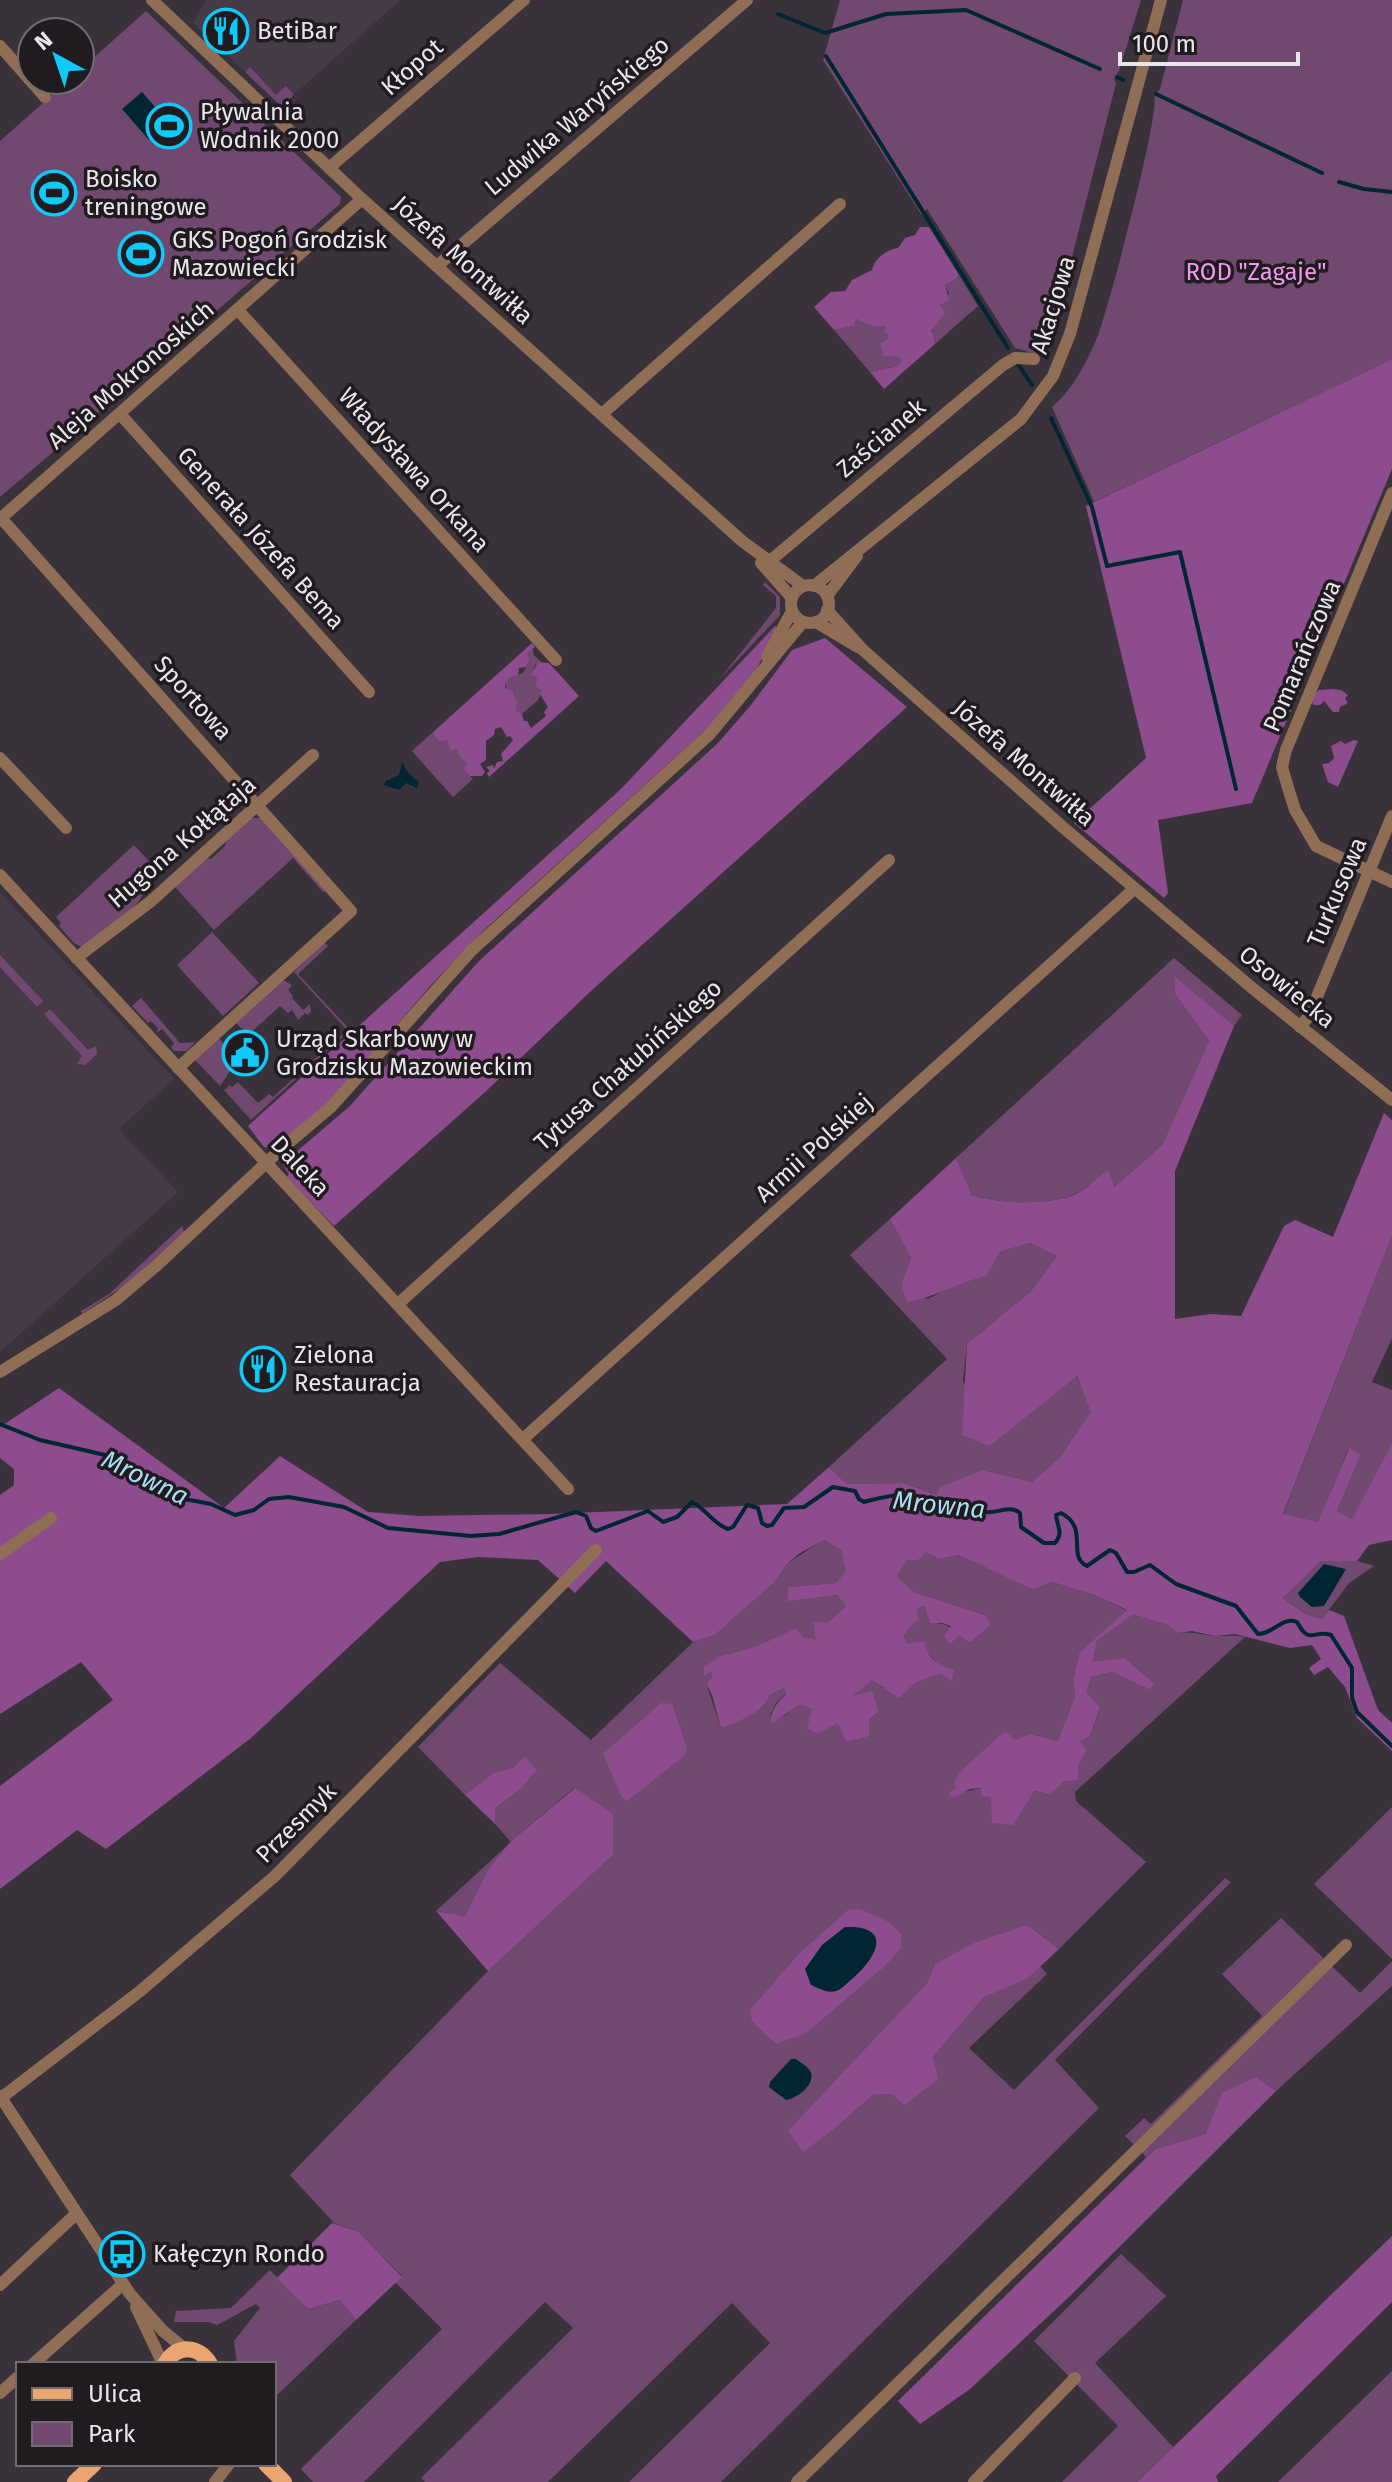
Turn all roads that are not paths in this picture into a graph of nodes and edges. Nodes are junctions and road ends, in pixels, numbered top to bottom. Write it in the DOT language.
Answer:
graph roads {
  1 [pos="152,0"];
  2 [pos="524,0"];
  3 [pos="747,0"];
  4 [pos="1161,0"];
  5 [pos="0,46"];
  6 [pos="45,97"];
  7 [pos="329,168"];
  8 [pos="362,199"];
  9 [pos="840,204"];
  10 [pos="437,266"];
  11 [pos="238,310"];
  12 [pos="1034,359"];
  13 [pos="120,414"];
  14 [pos="602,414"];
  15 [pos="1392,493"];
  16 [pos="0,518"];
  17 [pos="863,547"];
  18 [pos="766,564"];
  19 [pos="809,586"];
  20 [pos="827,596"];
  21 [pos="792,605"];
  22 [pos="827,610"];
  23 [pos="810,622"];
  24 [pos="863,650"];
  25 [pos="556,660"];
  26 [pos="762,671"];
  27 [pos="369,692"];
  28 [pos="313,755"];
  29 [pos="0,758"];
  30 [pos="258,804"];
  31 [pos="1392,816"];
  32 [pos="66,828"];
  33 [pos="889,860"];
  34 [pos="1369,872"];
  35 [pos="0,875"];
  36 [pos="1392,882"];
  37 [pos="1134,889"];
  38 [pos="1156,907"];
  39 [pos="76,958"];
  40 [pos="1300,1027"];
  41 [pos="178,1068"];
  42 [pos="1392,1100"];
  43 [pos="266,1163"];
  44 [pos="398,1304"];
  45 [pos="0,1372"];
  46 [pos="523,1439"];
  47 [pos="568,1489"];
  48 [pos="51,1518"];
  49 [pos="596,1550"];
  50 [pos="0,1554"];
  51 [pos="1346,1945"];
  52 [pos="0,2097"];
  53 [pos="76,2214"];
  54 [pos="0,2285"];
  55 [pos="126,2289"];
  56 [pos="185,2349"];
  57 [pos="35,2362"];
  58 [pos="163,2362"];
  59 [pos="166,2362"];
  60 [pos="208,2362"];
  61 [pos="1075,2378"];
  62 [pos="16,2379"];
  63 [pos="0,2393"];
  64 [pos="92,2466"];
  65 [pos="227,2466"];
  66 [pos="268,2466"];
  67 [pos="75,2482"];
  68 [pos="215,2482"];
  69 [pos="286,2482"];
  70 [pos="797,2482"];
  71 [pos="974,2482"];
  1 -- 7 [label="street, Józefa Montwiłła"];
  2 -- 7 [label="street, Kłopot"];
  3 -- 10 [label="street, Ludwika Waryńskiego"];
  4 -- 17 [label="street, Akacjowa"];
  5 -- 6 [label="street"];
  7 -- 8 [label="street, Józefa Montwiłła"];
  8 -- 10 [label="street, Józefa Montwiłła"];
  8 -- 11 [label="street, Aleja Mokronoskich"];
  9 -- 14 [label="street"];
  10 -- 14 [label="street, Józefa Montwiłła"];
  11 -- 13 [label="street, Aleja Mokronoskich"];
  11 -- 25 [label="street, Władysława Orkana"];
  12 -- 18 [label="street, Zaścianek"];
  13 -- 16 [label="street, Aleja Mokronoskich"];
  13 -- 27 [label="street, Generała Józefa Bema"];
  14 -- 18 [label="street, Józefa Montwiłła"];
  15 -- 34 [label="street, Pomarańczowa"];
  16 -- 30 [label="street, Sportowa"];
  17 -- 19 [label="street, Akacjowa"];
  17 -- 20 [label="street, Akacjowa"];
  18 -- 19 [label="street, Józefa Montwiłła"];
  18 -- 21 [label="street, Józefa Montwiłła"];
  19 -- 20 [label="street, Józefa Montwiłła"];
  19 -- 21 [label="street, Akacjowa"];
  20 -- 22 [label="street"];
  21 -- 23 [label="street, Józefa Montwiłła"];
  21 -- 26 [label="street, Akacjowa"];
  22 -- 23 [label="street"];
  22 -- 24 [label="street, Józefa Montwiłła"];
  23 -- 24 [label="street, Józefa Montwiłła"];
  23 -- 26 [label="street"];
  24 -- 37 [label="street, Józefa Montwiłła"];
  26 -- 43 [label="street"];
  28 -- 30 [label="street, Hugona Kołłątaja"];
  29 -- 32 [label="street"];
  30 -- 39 [label="street, Hugona Kołłątaja"];
  30 -- 41 [label="street, Sportowa"];
  31 -- 34 [label="street, Turkusowa"];
  33 -- 44 [label="street, Tytusa Chałubińskiego"];
  34 -- 36 [label="street, Pomarańczowa"];
  34 -- 40 [label="street, Turkusowa"];
  35 -- 39 [label="street, Daleka"];
  37 -- 38 [label="street, Józefa Montwiłła"];
  37 -- 46 [label="street, Armii Polskiej"];
  38 -- 40 [label="street, Osowiecka"];
  39 -- 41 [label="street, Daleka"];
  40 -- 42 [label="street, Osowiecka"];
  41 -- 43 [label="street, Daleka"];
  43 -- 44 [label="street, Daleka"];
  43 -- 45 [label="street"];
  44 -- 46 [label="street, Daleka"];
  46 -- 47 [label="street, Daleka"];
  48 -- 50 [label="street"];
  49 -- 52 [label="street, Przesmyk"];
  51 -- 70 [label="street"];
  52 -- 53 [label="street"];
  53 -- 54 [label="street"];
  53 -- 55 [label="street"];
  55 -- 56 [label="street"];
  55 -- 57 [label="street"];
  55 -- 58 [label="street"];
  56 -- 59 [label="main road"];
  56 -- 60 [label="main road"];
  61 -- 71 [label="street"];
  62 -- 63 [label="street"];
  64 -- 67 [label="main road"];
  65 -- 68 [label="street"];
  66 -- 69 [label="main road"];
}
